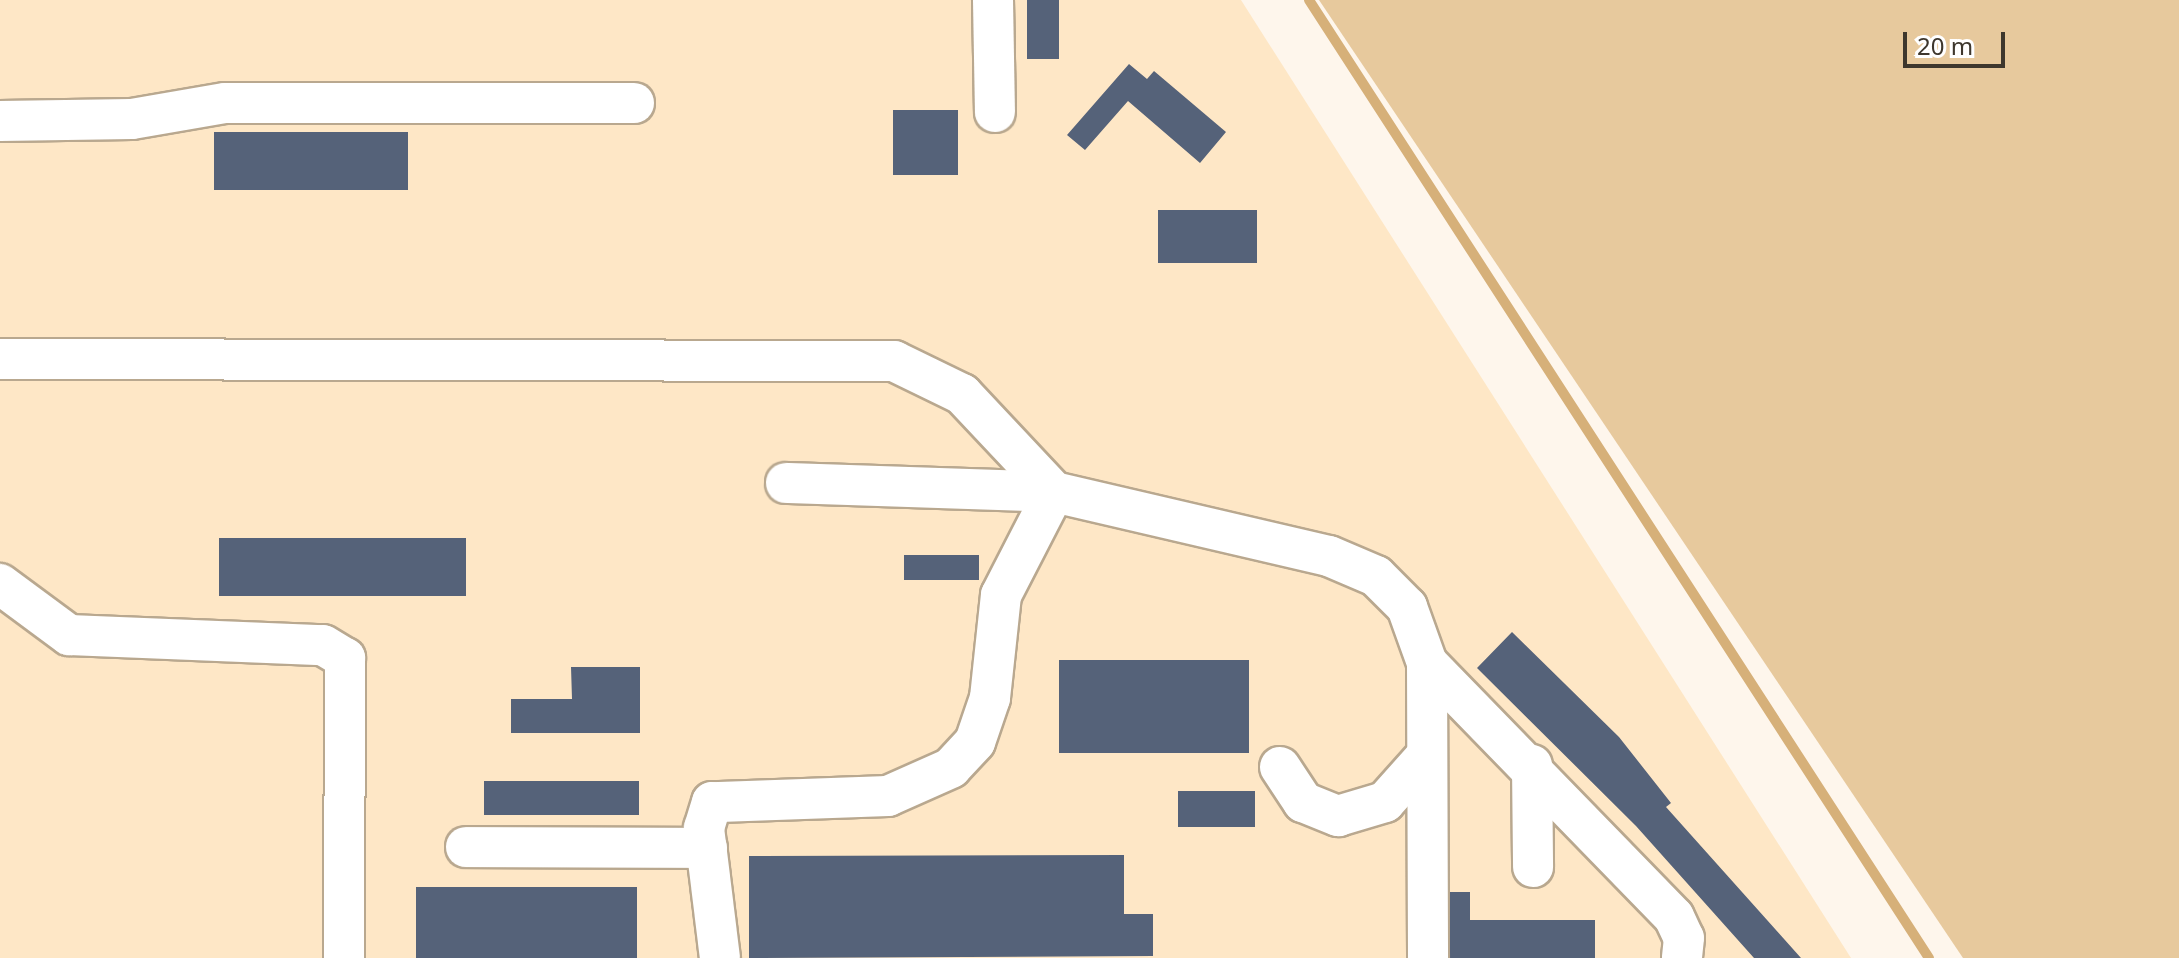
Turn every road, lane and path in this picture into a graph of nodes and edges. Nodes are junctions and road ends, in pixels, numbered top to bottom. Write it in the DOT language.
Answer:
graph roads {
  1 [pos="993,0"];
  2 [pos="634,103"];
  3 [pos="995,112"];
  4 [pos="0,121"];
  5 [pos="0,359"];
  6 [pos="786,483"];
  7 [pos="1054,492"];
  8 [pos="0,584"];
  9 [pos="1427,663"];
  10 [pos="1427,755"];
  11 [pos="1532,765"];
  12 [pos="1280,767"];
  13 [pos="466,847"];
  14 [pos="707,848"];
  15 [pos="1533,867"];
  16 [pos="344,958"];
  17 [pos="720,958"];
  18 [pos="1428,958"];
  19 [pos="1682,958"];
  1 -- 3 [label="lane"];
  2 -- 4 [label="lane"];
  5 -- 7 [label="lane"];
  6 -- 7 [label="lane"];
  7 -- 9 [label="lane"];
  7 -- 14 [label="lane"];
  8 -- 16 [label="lane"];
  9 -- 10 [label="lane"];
  9 -- 11 [label="lane"];
  10 -- 12 [label="lane"];
  10 -- 18 [label="lane"];
  11 -- 15 [label="lane"];
  11 -- 19 [label="lane"];
  13 -- 14 [label="lane"];
  14 -- 17 [label="lane"];
}
